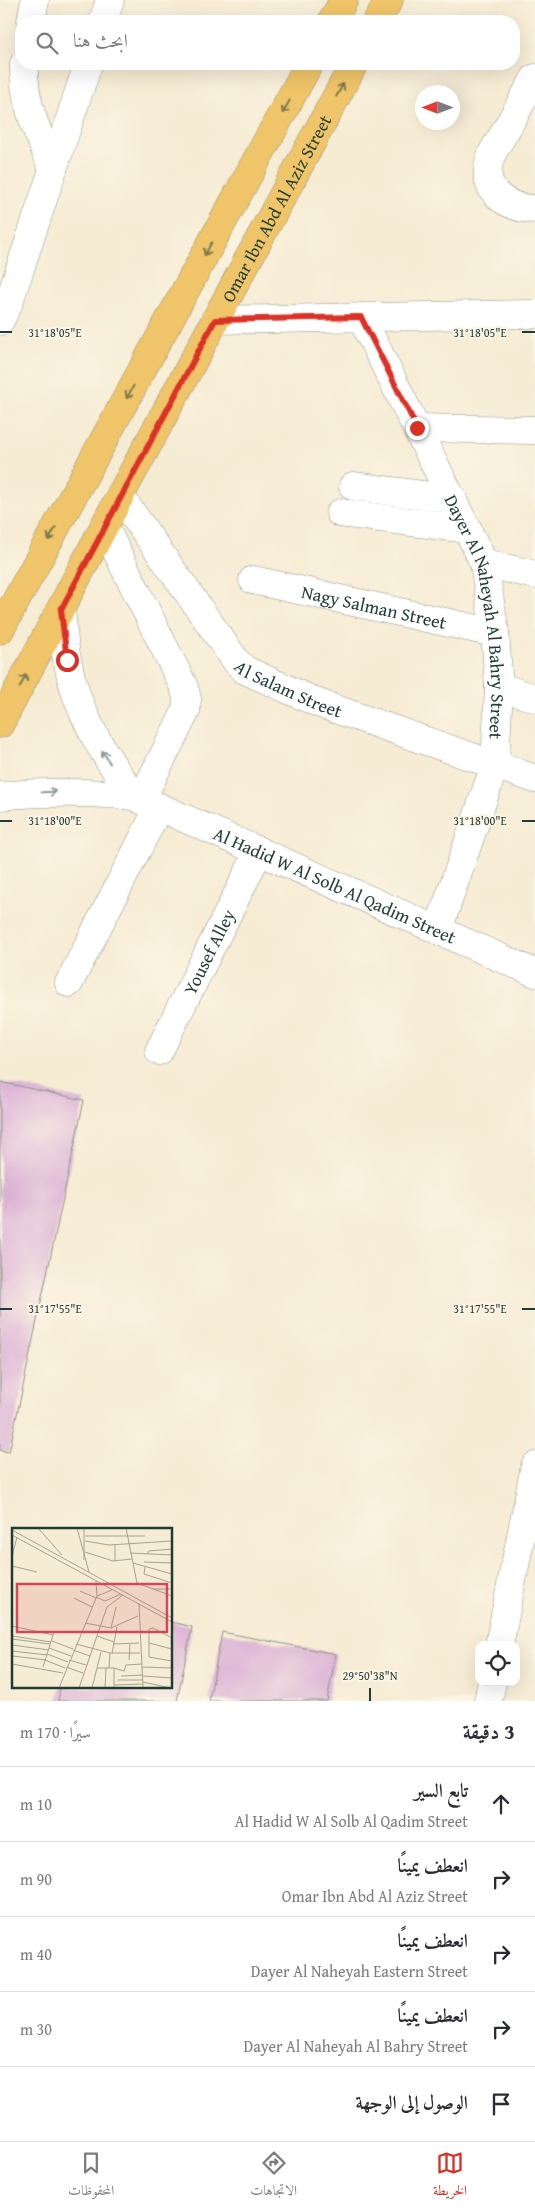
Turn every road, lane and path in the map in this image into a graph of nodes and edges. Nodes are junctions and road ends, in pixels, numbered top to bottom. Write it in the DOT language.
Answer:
graph roads {
  1 [pos="35,0"];
  2 [pos="110,0"];
  3 [pos="344,0"];
  4 [pos="389,0"];
  5 [pos="32,15"];
  6 [pos="104,15"];
  7 [pos="335,15"];
  8 [pos="380,15"];
  9 [pos="24,70"];
  10 [pos="86,70"];
  11 [pos="306,70"];
  12 [pos="351,70"];
  13 [pos="535,78"];
  14 [pos="53,169"];
  15 [pos="535,208"];
  16 [pos="535,314"];
  17 [pos="361,317"];
  18 [pos="215,320"];
  19 [pos="0,321"];
  20 [pos="417,428"];
  21 [pos="535,430"];
  22 [pos="353,486"];
  23 [pos="120,496"];
  24 [pos="453,499"];
  25 [pos="340,513"];
  26 [pos="104,526"];
  27 [pos="468,529"];
  28 [pos="484,563"];
  29 [pos="535,575"];
  30 [pos="253,580"];
  31 [pos="61,610"];
  32 [pos="0,630"];
  33 [pos="495,633"];
  34 [pos="499,687"];
  35 [pos="535,698"];
  36 [pos="0,724"];
  37 [pos="495,765"];
  38 [pos="535,779"];
  39 [pos="0,796"];
  40 [pos="144,801"];
  41 [pos="259,851"];
  42 [pos="438,930"];
  43 [pos="535,973"];
  44 [pos="69,983"];
  45 [pos="159,1051"];
  46 [pos="535,1466"];
  47 [pos="500,1641"];
  48 [pos="491,1686"];
  49 [pos="488,1701"];
  1 -- 5 [label="street"];
  2 -- 6 [label="street"];
  3 -- 7 [label="main road"];
  4 -- 8 [label="main road"];
  9 -- 14 [label="street"];
  10 -- 14 [label="street"];
  11 -- 32 [label="main road, one-way"];
  18 -- 12 [label="main road, Omar Ibn Abd Al Aziz Street, one-way"];
  13 -- 15 [label="street"];
  14 -- 19 [label="street"];
  16 -- 17 [label="street"];
  17 -- 18 [label="street"];
  17 -- 20 [label="street, Dayer Al Naheyah Al Bahry Street"];
  18 -- 23 [label="main road, Omar Ibn Abd Al Aziz Street"];
  20 -- 21 [label="street"];
  20 -- 24 [label="street, Dayer Al Naheyah Al Bahry Street"];
  22 -- 24 [label="street"];
  23 -- 26 [label="main road, Omar Ibn Abd Al Aziz Street"];
  23 -- 37 [label="street, Al Salam Street"];
  24 -- 27 [label="street, Dayer Al Naheyah Al Bahry Street"];
  25 -- 27 [label="street"];
  26 -- 31 [label="main road, Omar Ibn Abd Al Aziz Street"];
  26 -- 40 [label="street"];
  27 -- 28 [label="street, Dayer Al Naheyah Al Bahry Street"];
  28 -- 29 [label="street"];
  28 -- 33 [label="street, Dayer Al Naheyah Al Bahry Street"];
  30 -- 33 [label="street, Nagy Salman Street"];
  36 -- 31 [label="main road, Omar Ibn Abd Al Aziz Street, one-way"];
  40 -- 31 [label="street, one-way"];
  33 -- 34 [label="street, Dayer Al Naheyah Al Bahry Street"];
  34 -- 35 [label="street"];
  34 -- 37 [label="street, Dayer Al Naheyah Al Bahry Street"];
  37 -- 38 [label="street, Al Salam Street"];
  37 -- 42 [label="street, Dayer Al Naheyah Al Bahry Street"];
  39 -- 40 [label="street, Al Hadid W Al Solb Al Qadim Street, one-way"];
  40 -- 41 [label="street, Al Hadid W Al Solb Al Qadim Street"];
  40 -- 44 [label="street"];
  41 -- 42 [label="street, Al Hadid W Al Solb Al Qadim Street"];
  41 -- 45 [label="street, Yousef Alley"];
  42 -- 43 [label="street, Al Hadid W Al Solb Al Qadim Street"];
  46 -- 47 [label="street"];
  48 -- 49 [label="street"];
}
